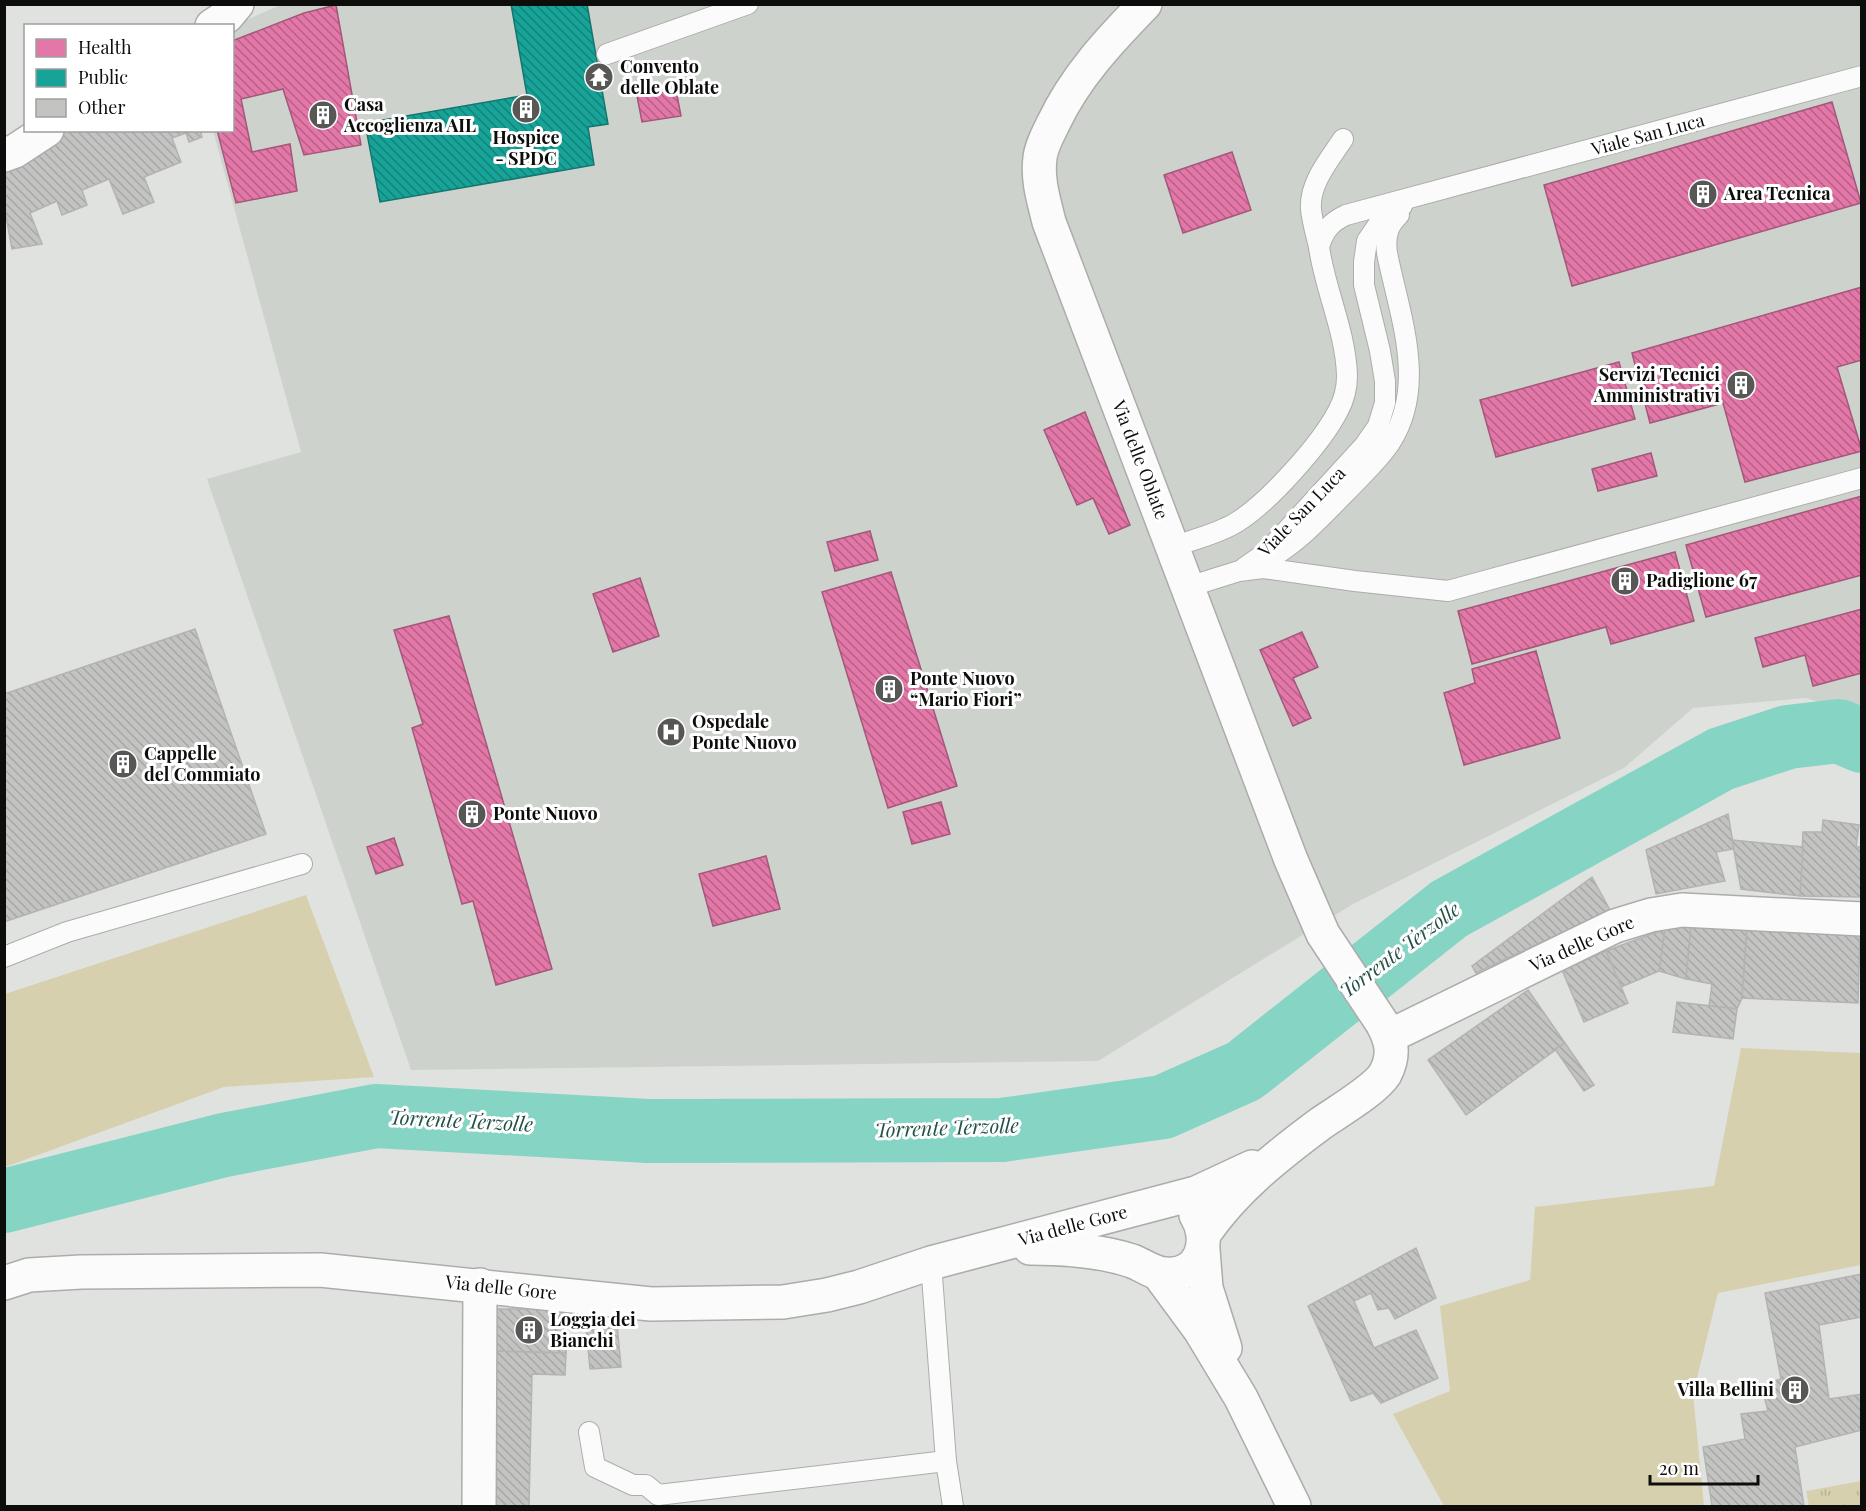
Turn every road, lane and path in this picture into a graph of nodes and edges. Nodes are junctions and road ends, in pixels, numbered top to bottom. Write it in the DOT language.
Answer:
graph roads {
  1 [pos="237,4"];
  2 [pos="748,4"];
  3 [pos="1145,4"];
  4 [pos="215,24"];
  5 [pos="607,54"];
  6 [pos="1862,76"];
  7 [pos="44,132"];
  8 [pos="1343,139"];
  9 [pos="4,155"];
  10 [pos="1434,192"];
  11 [pos="1416,200"];
  12 [pos="1319,247"];
  13 [pos="1862,478"];
  14 [pos="1173,547"];
  15 [pos="1239,572"];
  16 [pos="1188,587"];
  17 [pos="302,864"];
  18 [pos="1862,919"];
  19 [pos="4,957"];
  20 [pos="1386,1029"];
  21 [pos="1276,1156"];
  22 [pos="1160,1203"];
  23 [pos="1204,1242"];
  24 [pos="992,1248"];
  25 [pos="932,1263"];
  26 [pos="1152,1270"];
  27 [pos="4,1283"];
  28 [pos="480,1285"];
  29 [pos="1241,1398"];
  30 [pos="589,1432"];
  31 [pos="946,1461"];
  32 [pos="479,1506"];
  33 [pos="953,1506"];
  34 [pos="1294,1506"];
  1 -- 4 [label="main road"];
  2 -- 5 [label="lane"];
  3 -- 14 [label="main road, Via delle Oblate"];
  6 -- 10 [label="lane, Viale San Luca"];
  7 -- 9 [label="main road"];
  8 -- 12 [label="lane"];
  10 -- 11 [label="lane, Viale San Luca"];
  10 -- 12 [label="lane, Viale San Luca"];
  11 -- 15 [label="lane, Viale San Luca"];
  11 -- 15 [label="lane, Viale San Luca"];
  12 -- 14 [label="lane, Viale San Luca"];
  13 -- 15 [label="lane"];
  14 -- 16 [label="main road, Via delle Oblate"];
  15 -- 16 [label="lane"];
  16 -- 20 [label="main road, Via delle Oblate"];
  17 -- 19 [label="lane"];
  18 -- 20 [label="main road, Via delle Gore"];
  20 -- 21 [label="main road, Via delle Gore"];
  21 -- 22 [label="main road, Via delle Gore"];
  21 -- 23 [label="main road, Via delle Gore"];
  22 -- 23 [label="main road"];
  22 -- 24 [label="main road, Via delle Gore"];
  22 -- 26 [label="main road, Via delle Gore"];
  23 -- 26 [label="main road, Via delle Gore"];
  23 -- 29 [label="main road"];
  24 -- 25 [label="main road, Via delle Gore"];
  24 -- 26 [label="main road, Via delle Gore"];
  25 -- 28 [label="main road, Via delle Gore"];
  25 -- 31 [label="lane"];
  26 -- 29 [label="main road"];
  27 -- 28 [label="main road, Via delle Gore"];
  28 -- 32 [label="main road"];
  29 -- 34 [label="main road"];
  30 -- 31 [label="lane"];
  31 -- 33 [label="lane"];
}
